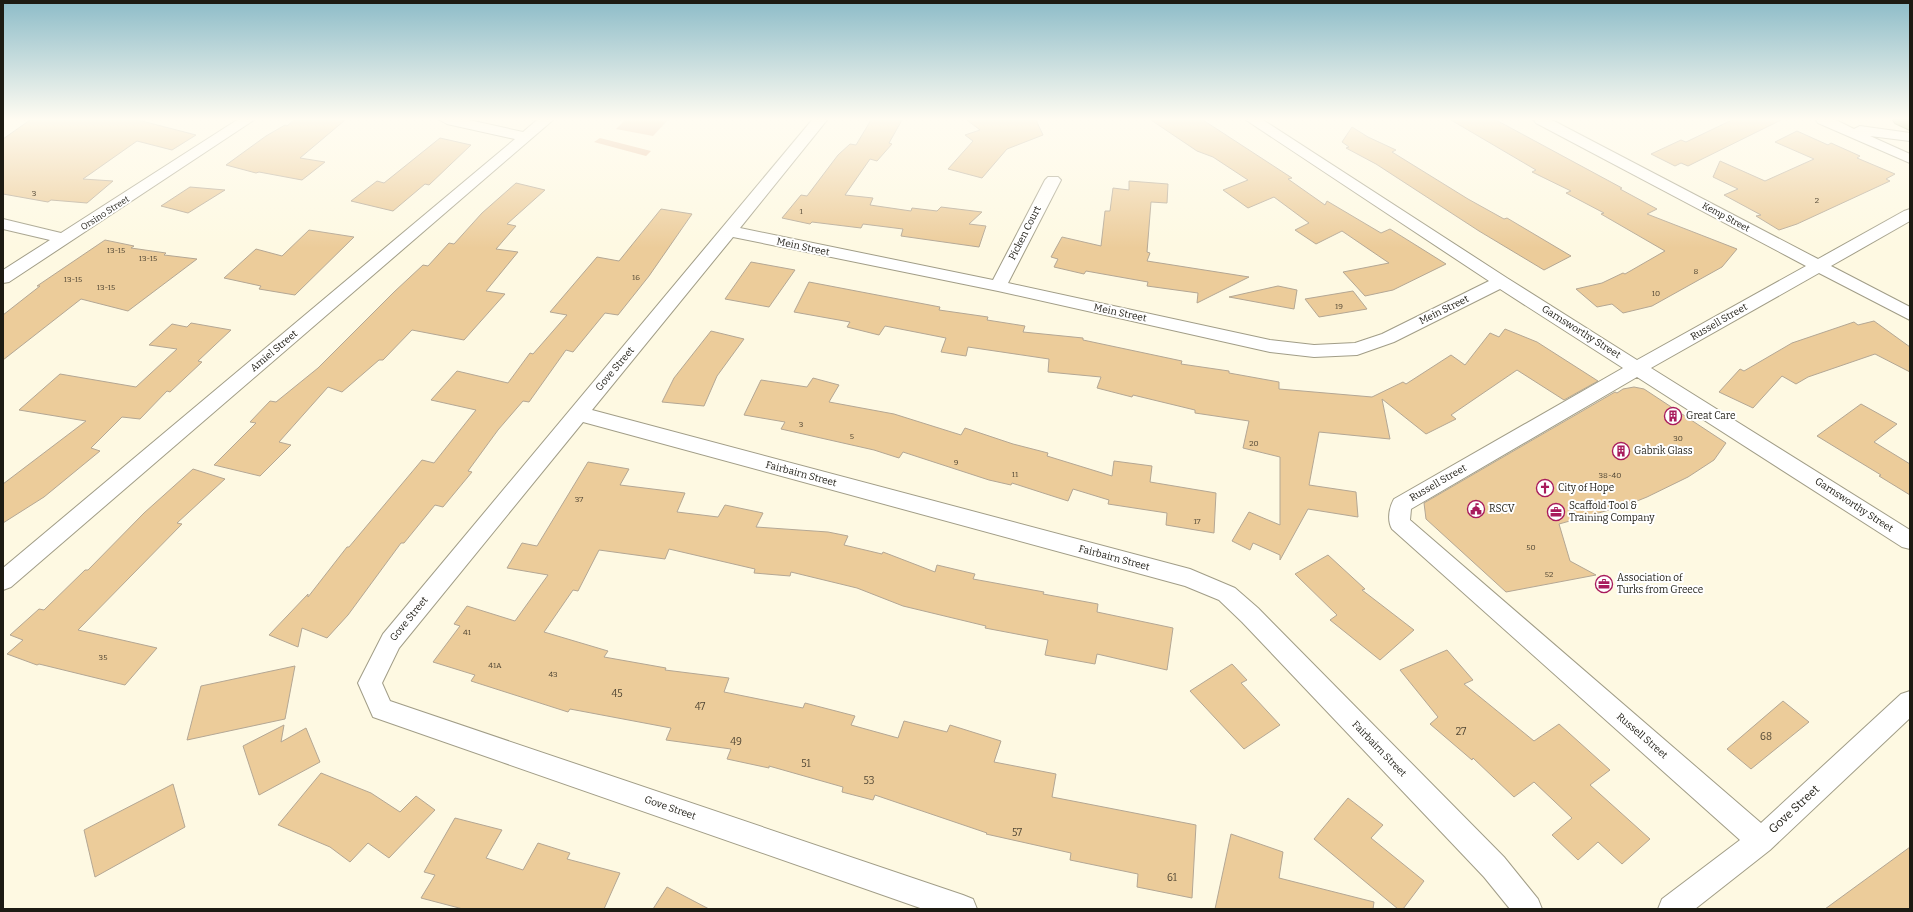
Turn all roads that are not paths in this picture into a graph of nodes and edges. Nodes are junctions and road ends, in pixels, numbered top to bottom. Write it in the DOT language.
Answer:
graph roads {
  1 [pos="182,163"];
  2 [pos="496,163"];
  3 [pos="785,163"];
  4 [pos="1317,163"];
  5 [pos="1622,163"];
  6 [pos="1053,180"];
  7 [pos="1910,214"];
  8 [pos="3,224"];
  9 [pos="729,232"];
  10 [pos="64,239"];
  11 [pos="1818,266"];
  12 [pos="3,278"];
  13 [pos="1501,282"];
  14 [pos="998,286"];
  15 [pos="1910,314"];
  16 [pos="1638,368"];
  17 [pos="579,413"];
  18 [pos="1910,541"];
  19 [pos="3,582"];
  20 [pos="1910,702"];
  21 [pos="1762,840"];
  22 [pos="964,909"];
  23 [pos="1528,909"];
  24 [pos="1672,909"];
  1 -- 10 [label="street, Orsino Street"];
  2 -- 19 [label="street, Amiel Street"];
  3 -- 9 [label="street, Gove Street"];
  4 -- 13 [label="street, Garnsworthy Street"];
  5 -- 11 [label="street, Kemp Street"];
  6 -- 14 [label="street, Picken Court"];
  7 -- 11 [label="street, Russell Street"];
  8 -- 10 [label="street"];
  9 -- 14 [label="street, Mein Street"];
  9 -- 17 [label="street, Gove Street"];
  10 -- 12 [label="street, Orsino Street"];
  11 -- 15 [label="street, Kemp Street"];
  11 -- 16 [label="street, Russell Street"];
  13 -- 14 [label="street, Mein Street"];
  13 -- 16 [label="street, Garnsworthy Street"];
  16 -- 18 [label="street, Garnsworthy Street"];
  16 -- 21 [label="street, Russell Street"];
  17 -- 22 [label="street, Gove Street"];
  17 -- 23 [label="street, Fairbairn Street"];
  20 -- 21 [label="street, Gove Street"];
  21 -- 24 [label="street, Gove Street"];
}
